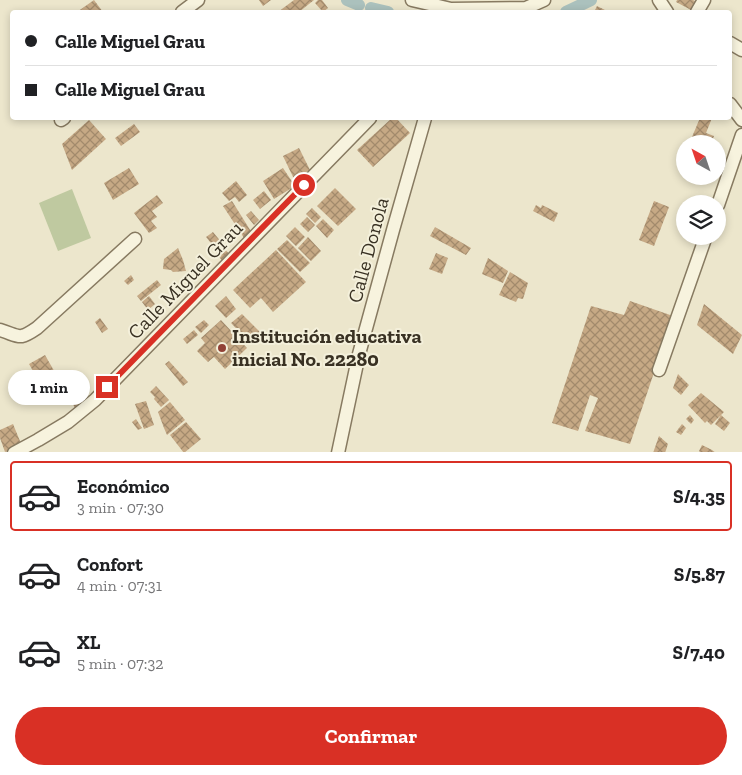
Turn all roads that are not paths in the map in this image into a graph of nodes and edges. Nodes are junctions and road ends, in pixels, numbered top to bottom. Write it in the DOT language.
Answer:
graph roads {
  1 [pos="198,0"];
  2 [pos="412,0"];
  3 [pos="544,0"];
  4 [pos="185,10"];
  5 [pos="447,10"];
  6 [pos="476,10"];
  7 [pos="732,107"];
  8 [pos="368,120"];
  9 [pos="424,120"];
  10 [pos="742,120"];
  11 [pos="742,136"];
  12 [pos="721,195"];
  13 [pos="135,240"];
  14 [pos="703,245"];
  15 [pos="0,330"];
  16 [pos="659,370"];
  17 [pos="14,452"];
  18 [pos="338,452"];
  1 -- 4 [label="street"];
  2 -- 5 [label="street"];
  3 -- 6 [label="street"];
  7 -- 10 [label="street"];
  8 -- 17 [label="street, Calle Miguel Grau"];
  9 -- 18 [label="street, Calle Donola"];
  11 -- 12 [label="street"];
  13 -- 15 [label="street"];
  14 -- 16 [label="street"];
}
